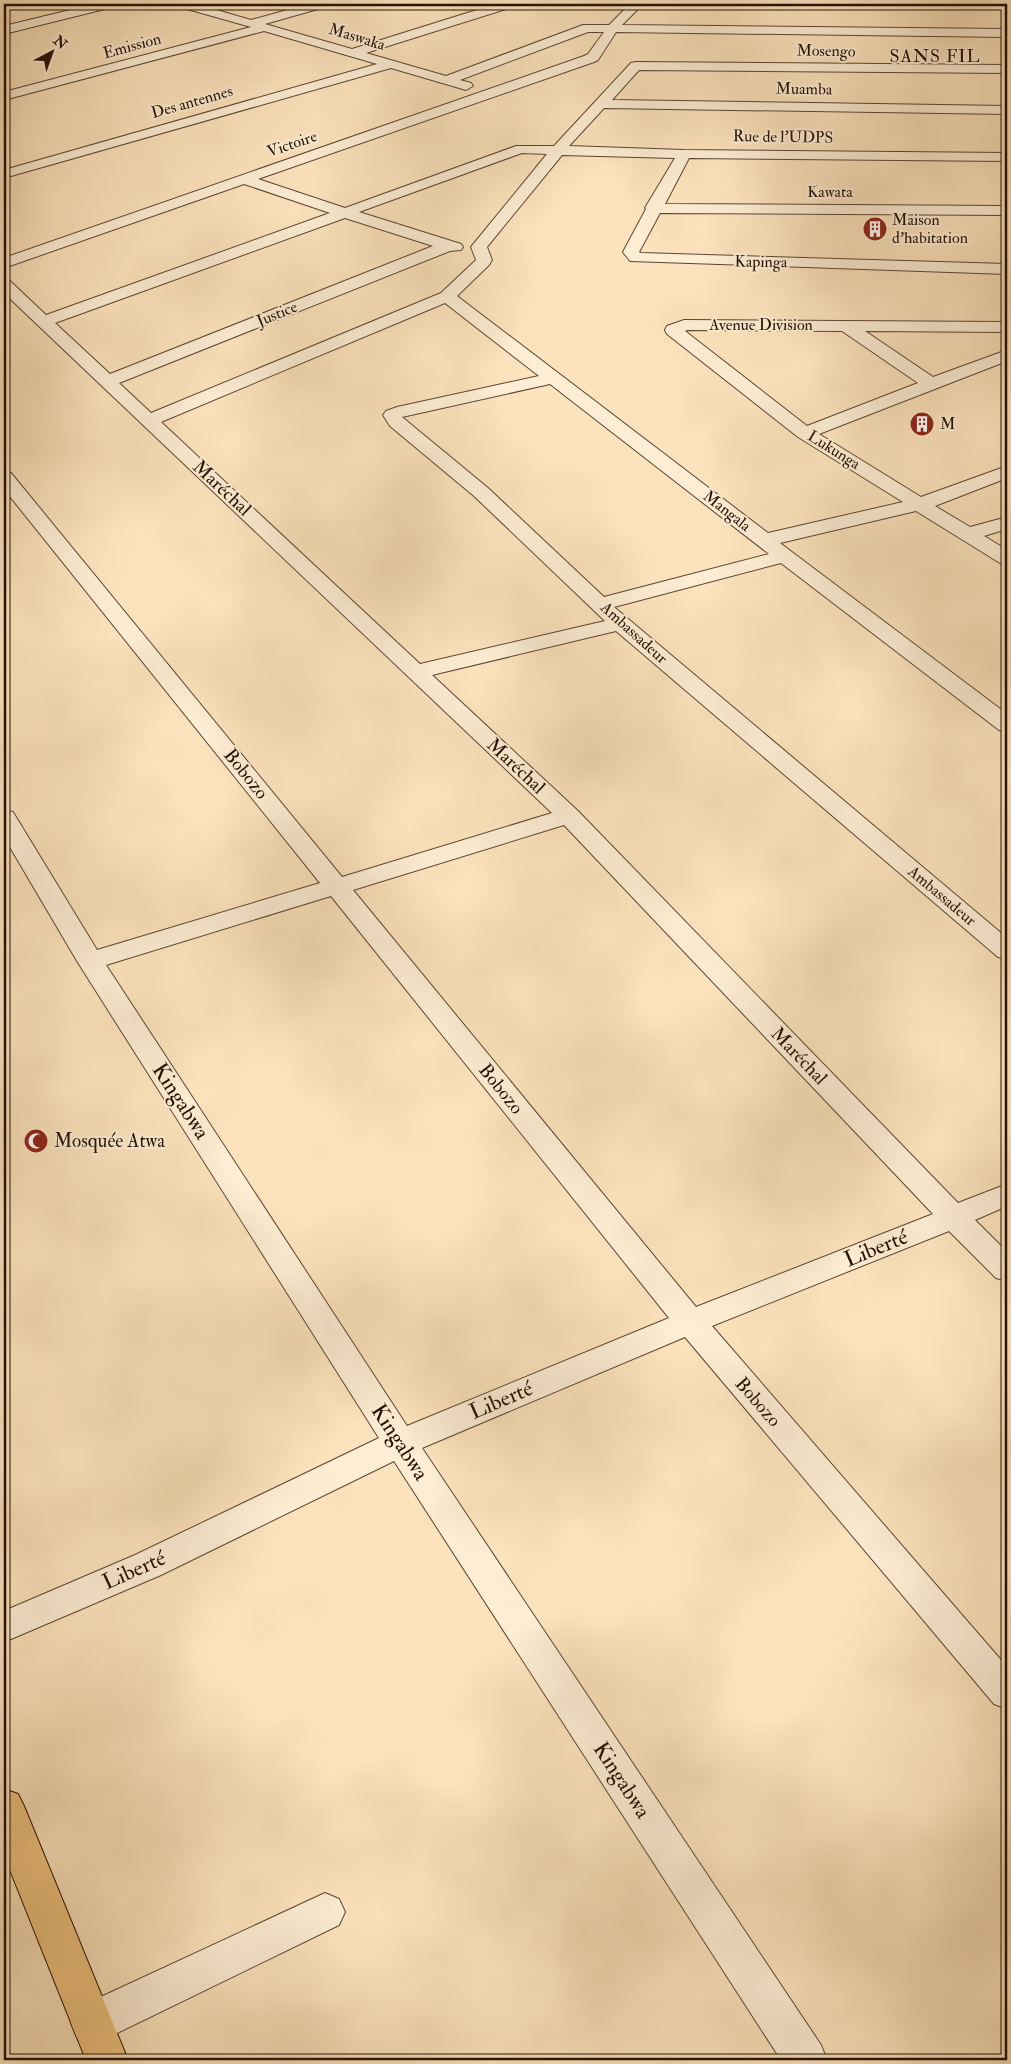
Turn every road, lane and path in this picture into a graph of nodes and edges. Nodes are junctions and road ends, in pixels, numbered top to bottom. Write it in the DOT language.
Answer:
graph roads {
  1 [pos="109,4"];
  2 [pos="184,4"];
  3 [pos="321,4"];
  4 [pos="508,4"];
  5 [pos="638,4"];
  6 [pos="253,23"];
  7 [pos="614,26"];
  8 [pos="268,27"];
  9 [pos="4,30"];
  10 [pos="1007,33"];
  11 [pos="355,52"];
  12 [pos="390,64"];
  13 [pos="1007,69"];
  14 [pos="448,80"];
  15 [pos="492,94"];
  16 [pos="4,96"];
  17 [pos="601,104"];
  18 [pos="1007,110"];
  19 [pos="559,149"];
  20 [pos="684,154"];
  21 [pos="1007,158"];
  22 [pos="4,174"];
  23 [pos="242,179"];
  24 [pos="653,208"];
  25 [pos="1007,211"];
  26 [pos="345,214"];
  27 [pos="448,246"];
  28 [pos="479,247"];
  29 [pos="4,263"];
  30 [pos="1007,268"];
  31 [pos="4,284"];
  32 [pos="447,296"];
  33 [pos="44,322"];
  34 [pos="846,326"];
  35 [pos="676,327"];
  36 [pos="1007,327"];
  37 [pos="1007,355"];
  38 [pos="984,364"];
  39 [pos="1007,374"];
  40 [pos="552,378"];
  41 [pos="106,382"];
  42 [pos="933,385"];
  43 [pos="150,420"];
  44 [pos="805,433"];
  45 [pos="1007,472"];
  46 [pos="4,479"];
  47 [pos="921,504"];
  48 [pos="1007,523"];
  49 [pos="969,534"];
  50 [pos="765,540"];
  51 [pos="784,556"];
  52 [pos="1007,560"];
  53 [pos="601,604"];
  54 [pos="620,624"];
  55 [pos="415,672"];
  56 [pos="1007,725"];
  57 [pos="569,816"];
  58 [pos="4,817"];
  59 [pos="337,886"];
  60 [pos="1007,951"];
  61 [pos="90,961"];
  62 [pos="1007,1194"];
  63 [pos="954,1217"];
  64 [pos="1007,1270"];
  65 [pos="690,1322"];
  66 [pos="400,1443"];
  67 [pos="4,1626"];
  68 [pos="1007,1693"];
  69 [pos="4,1806"];
  70 [pos="325,1912"];
  71 [pos="92,2023"];
  72 [pos="107,2060"];
  73 [pos="806,2060"];
  1 -- 9 [label="street"];
  2 -- 6 [label="street, Maswaka"];
  3 -- 6 [label="street"];
  4 -- 11 [label="street"];
  5 -- 7 [label="street"];
  6 -- 8 [label="street, Maswaka"];
  7 -- 10 [label="street"];
  7 -- 14 [label="street"];
  7 -- 15 [label="street, Victoire"];
  8 -- 11 [label="street, Maswaka"];
  8 -- 16 [label="street, Emission"];
  11 -- 12 [label="street, Maswaka"];
  12 -- 14 [label="street, Maswaka"];
  12 -- 22 [label="street, Des antennes"];
  13 -- 17 [label="street, Mosengo"];
  14 -- 15 [label="street, Maswaka"];
  15 -- 23 [label="street, Victoire"];
  17 -- 18 [label="street, Muamba"];
  17 -- 19 [label="street"];
  19 -- 20 [label="street, Rue de l'UDPS"];
  19 -- 26 [label="street, Rue de l'UDPS"];
  19 -- 28 [label="street"];
  20 -- 21 [label="street, Rue de l'UDPS"];
  20 -- 24 [label="street, Kapinga"];
  23 -- 26 [label="street"];
  23 -- 29 [label="street, Victoire"];
  24 -- 25 [label="street, Kawata"];
  24 -- 30 [label="street, Kapinga"];
  26 -- 27 [label="street"];
  26 -- 33 [label="street, Rue de l'UDPS"];
  27 -- 28 [label="street"];
  27 -- 41 [label="street, Justice"];
  28 -- 32 [label="street"];
  31 -- 33 [label="street, Maréchal"];
  32 -- 40 [label="street, Mangala"];
  32 -- 43 [label="street"];
  33 -- 41 [label="street, Maréchal"];
  34 -- 35 [label="street, Avenue Division"];
  34 -- 36 [label="street, Avenue Division"];
  34 -- 42 [label="street"];
  35 -- 44 [label="street, Lukunga"];
  37 -- 38 [label="street"];
  38 -- 39 [label="street"];
  38 -- 42 [label="street"];
  40 -- 50 [label="street, Mangala"];
  40 -- 53 [label="street, Ambassadeur"];
  41 -- 43 [label="street, Maréchal"];
  42 -- 44 [label="street"];
  43 -- 55 [label="street, Maréchal"];
  44 -- 47 [label="street, Lukunga"];
  45 -- 47 [label="street"];
  46 -- 59 [label="street, Bobozo"];
  47 -- 49 [label="street, Lukunga"];
  47 -- 50 [label="street"];
  48 -- 49 [label="street"];
  49 -- 52 [label="street, Lukunga"];
  50 -- 51 [label="street, Mangala"];
  51 -- 53 [label="street"];
  51 -- 56 [label="street, Mangala"];
  53 -- 54 [label="street, Ambassadeur"];
  54 -- 55 [label="street"];
  54 -- 60 [label="street, Ambassadeur"];
  55 -- 57 [label="street, Maréchal"];
  57 -- 59 [label="street"];
  57 -- 63 [label="street, Maréchal"];
  58 -- 61 [label="street, Kingabwa"];
  59 -- 61 [label="street"];
  59 -- 65 [label="street, Bobozo"];
  61 -- 66 [label="street, Kingabwa"];
  62 -- 63 [label="street, Liberté"];
  63 -- 64 [label="street, Maréchal"];
  63 -- 65 [label="street, Liberté"];
  65 -- 66 [label="street, Liberté"];
  65 -- 68 [label="street, Bobozo"];
  66 -- 67 [label="street, Liberté"];
  66 -- 73 [label="street, Kingabwa"];
  69 -- 71 [label="highway"];
  70 -- 71 [label="street"];
  71 -- 72 [label="highway"];
}
